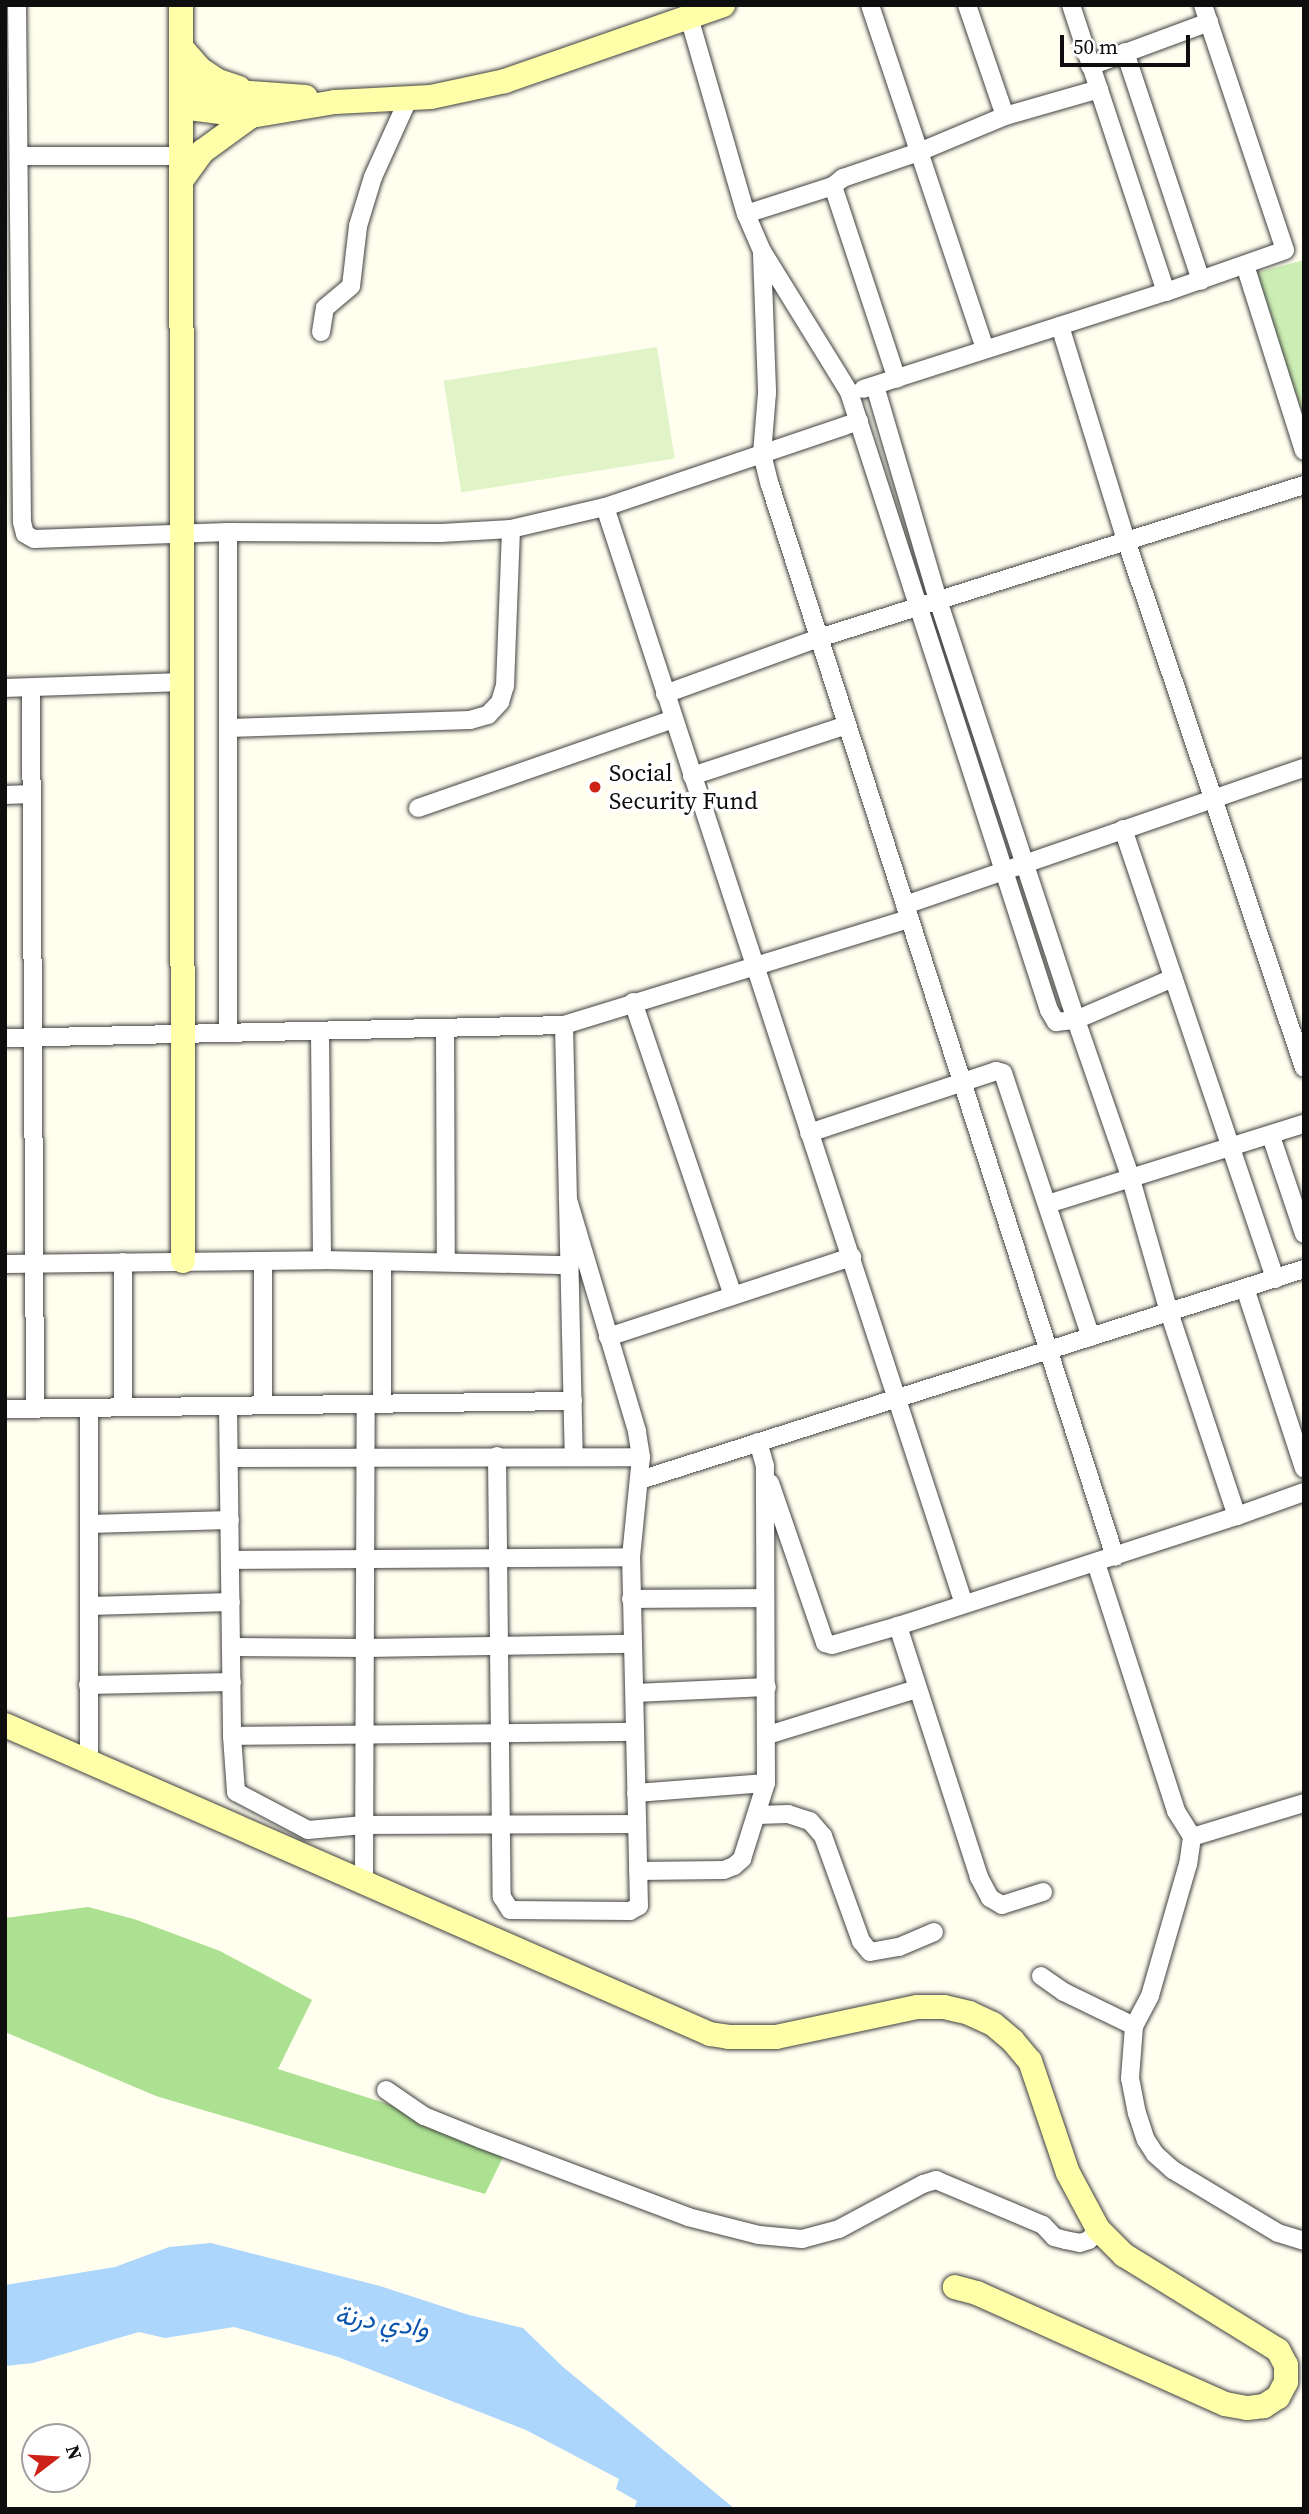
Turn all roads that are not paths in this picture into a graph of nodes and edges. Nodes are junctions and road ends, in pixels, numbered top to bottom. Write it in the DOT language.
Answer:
graph roads {
  1 [pos="17,5"];
  2 [pos="181,5"];
  3 [pos="723,5"];
  4 [pos="870,5"];
  5 [pos="967,5"];
  6 [pos="1071,5"];
  7 [pos="1206,14"];
  8 [pos="689,17"];
  9 [pos="181,47"];
  10 [pos="1125,52"];
  11 [pos="1090,66"];
  12 [pos="1099,89"];
  13 [pos="181,98"];
  14 [pos="408,100"];
  15 [pos="254,104"];
  16 [pos="1005,116"];
  17 [pos="919,152"];
  18 [pos="19,156"];
  19 [pos="181,156"];
  20 [pos="181,181"];
  21 [pos="833,186"];
  22 [pos="746,214"];
  23 [pos="762,251"];
  24 [pos="1245,265"];
  25 [pos="1201,281"];
  26 [pos="1166,292"];
  27 [pos="1059,326"];
  28 [pos="321,332"];
  29 [pos="985,349"];
  30 [pos="897,379"];
  31 [pos="875,386"];
  32 [pos="849,392"];
  33 [pos="859,421"];
  34 [pos="1304,450"];
  35 [pos="762,454"];
  36 [pos="1304,485"];
  37 [pos="605,507"];
  38 [pos="511,529"];
  39 [pos="228,531"];
  40 [pos="182,534"];
  41 [pos="1126,540"];
  42 [pos="938,600"];
  43 [pos="918,607"];
  44 [pos="819,638"];
  45 [pos="182,682"];
  46 [pos="5,688"];
  47 [pos="31,688"];
  48 [pos="665,694"];
  49 [pos="673,719"];
  50 [pos="847,725"];
  51 [pos="229,728"];
  52 [pos="1304,768"];
  53 [pos="692,776"];
  54 [pos="32,794"];
  55 [pos="5,795"];
  56 [pos="1211,800"];
  57 [pos="418,808"];
  58 [pos="1123,830"];
  59 [pos="1026,862"];
  60 [pos="1004,869"];
  61 [pos="907,912"];
  62 [pos="754,966"];
  63 [pos="1173,978"];
  64 [pos="634,1002"];
  65 [pos="1076,1020"];
  66 [pos="564,1025"];
  67 [pos="445,1028"];
  68 [pos="320,1031"];
  69 [pos="228,1033"];
  70 [pos="183,1034"];
  71 [pos="33,1037"];
  72 [pos="5,1038"];
  73 [pos="1304,1068"];
  74 [pos="962,1084"];
  75 [pos="1304,1124"];
  76 [pos="809,1133"];
  77 [pos="1270,1136"];
  78 [pos="1231,1146"];
  79 [pos="1130,1176"];
  80 [pos="568,1199"];
  81 [pos="1048,1204"];
  82 [pos="1304,1234"];
  83 [pos="852,1257"];
  84 [pos="322,1260"];
  85 [pos="446,1260"];
  86 [pos="123,1262"];
  87 [pos="183,1262"];
  88 [pos="262,1262"];
  89 [pos="382,1262"];
  90 [pos="34,1263"];
  91 [pos="5,1264"];
  92 [pos="570,1265"];
  93 [pos="1304,1269"];
  94 [pos="1275,1279"];
  95 [pos="1245,1288"];
  96 [pos="733,1295"];
  97 [pos="1169,1312"];
  98 [pos="608,1337"];
  99 [pos="1091,1337"];
  100 [pos="1048,1350"];
  101 [pos="897,1398"];
  102 [pos="573,1401"];
  103 [pos="374,1404"];
  104 [pos="263,1405"];
  105 [pos="228,1406"];
  106 [pos="123,1407"];
  107 [pos="89,1408"];
  108 [pos="5,1409"];
  109 [pos="35,1409"];
  110 [pos="758,1442"];
  111 [pos="497,1456"];
  112 [pos="366,1457"];
  113 [pos="574,1457"];
  114 [pos="641,1457"];
  115 [pos="230,1458"];
  116 [pos="765,1466"];
  117 [pos="1304,1469"];
  118 [pos="640,1480"];
  119 [pos="1304,1492"];
  120 [pos="1237,1516"];
  121 [pos="230,1520"];
  122 [pos="89,1524"];
  123 [pos="631,1557"];
  124 [pos="1115,1557"];
  125 [pos="498,1559"];
  126 [pos="230,1560"];
  127 [pos="366,1560"];
  128 [pos="1096,1563"];
  129 [pos="765,1598"];
  130 [pos="631,1599"];
  131 [pos="231,1602"];
  132 [pos="964,1604"];
  133 [pos="89,1606"];
  134 [pos="898,1626"];
  135 [pos="633,1644"];
  136 [pos="499,1646"];
  137 [pos="231,1647"];
  138 [pos="365,1648"];
  139 [pos="232,1682"];
  140 [pos="88,1685"];
  141 [pos="767,1688"];
  142 [pos="917,1689"];
  143 [pos="635,1693"];
  144 [pos="5,1725"];
  145 [pos="635,1732"];
  146 [pos="501,1733"];
  147 [pos="365,1735"];
  148 [pos="768,1735"];
  149 [pos="232,1736"];
  150 [pos="89,1761"];
  151 [pos="766,1783"];
  152 [pos="636,1793"];
  153 [pos="1304,1803"];
  154 [pos="757,1815"];
  155 [pos="503,1824"];
  156 [pos="637,1824"];
  157 [pos="364,1825"];
  158 [pos="1192,1837"];
  159 [pos="638,1871"];
  160 [pos="364,1883"];
  161 [pos="1043,1892"];
  162 [pos="934,1932"];
  163 [pos="1041,1976"];
  164 [pos="1134,2026"];
  165 [pos="386,2090"];
  166 [pos="1098,2229"];
  167 [pos="1304,2241"];
  168 [pos="955,2287"];
  1 -- 18 [label="street"];
  2 -- 9 [label="street"];
  3 -- 8 [label="street"];
  4 -- 17 [label="street"];
  5 -- 16 [label="street"];
  6 -- 11 [label="street"];
  7 -- 10 [label="street"];
  7 -- 24 [label="street"];
  8 -- 14 [label="street"];
  8 -- 22 [label="street"];
  9 -- 13 [label="street"];
  9 -- 15 [label="street"];
  10 -- 11 [label="street"];
  10 -- 25 [label="street"];
  11 -- 12 [label="street"];
  12 -- 16 [label="street"];
  12 -- 26 [label="street"];
  13 -- 15 [label="street"];
  13 -- 19 [label="street"];
  14 -- 15 [label="street"];
  14 -- 28 [label="street"];
  15 -- 20 [label="street"];
  16 -- 17 [label="street"];
  17 -- 21 [label="street"];
  17 -- 29 [label="street"];
  18 -- 19 [label="street"];
  18 -- 40 [label="street"];
  19 -- 20 [label="street"];
  20 -- 40 [label="street"];
  21 -- 22 [label="street"];
  21 -- 30 [label="street"];
  22 -- 23 [label="street"];
  23 -- 32 [label="street"];
  23 -- 35 [label="street"];
  24 -- 25 [label="street"];
  24 -- 34 [label="street"];
  25 -- 26 [label="street"];
  26 -- 27 [label="street"];
  27 -- 29 [label="street"];
  27 -- 41 [label="street"];
  29 -- 30 [label="street"];
  30 -- 31 [label="street"];
  31 -- 32 [label="street"];
  31 -- 42 [label="street"];
  32 -- 33 [label="street"];
  33 -- 35 [label="street"];
  33 -- 43 [label="street"];
  35 -- 37 [label="street"];
  35 -- 44 [label="street"];
  36 -- 41 [label="street"];
  37 -- 38 [label="street"];
  37 -- 48 [label="street"];
  38 -- 39 [label="street"];
  38 -- 51 [label="street"];
  39 -- 40 [label="street"];
  39 -- 51 [label="street"];
  40 -- 45 [label="street"];
  41 -- 42 [label="street"];
  41 -- 56 [label="street"];
  42 -- 43 [label="street"];
  42 -- 59 [label="street"];
  43 -- 44 [label="street"];
  43 -- 60 [label="street"];
  44 -- 48 [label="street"];
  44 -- 50 [label="street"];
  45 -- 47 [label="street"];
  45 -- 70 [label="street"];
  46 -- 47 [label="street"];
  47 -- 54 [label="street"];
  48 -- 49 [label="street"];
  49 -- 53 [label="street"];
  49 -- 57 [label="street"];
  50 -- 53 [label="street"];
  50 -- 61 [label="street"];
  51 -- 69 [label="street"];
  52 -- 56 [label="street"];
  53 -- 62 [label="street"];
  54 -- 55 [label="street"];
  54 -- 71 [label="street"];
  56 -- 58 [label="street"];
  56 -- 73 [label="street"];
  58 -- 59 [label="street"];
  58 -- 63 [label="street"];
  59 -- 60 [label="street"];
  59 -- 65 [label="street"];
  60 -- 61 [label="street"];
  60 -- 65 [label="street"];
  61 -- 62 [label="street"];
  61 -- 74 [label="street"];
  62 -- 64 [label="street"];
  62 -- 76 [label="street"];
  63 -- 65 [label="street"];
  63 -- 78 [label="street"];
  64 -- 66 [label="street"];
  64 -- 96 [label="street"];
  65 -- 79 [label="street"];
  66 -- 67 [label="street"];
  66 -- 80 [label="street"];
  67 -- 68 [label="street"];
  67 -- 85 [label="street"];
  68 -- 69 [label="street"];
  68 -- 84 [label="street"];
  69 -- 70 [label="street"];
  70 -- 71 [label="street"];
  70 -- 87 [label="street"];
  71 -- 72 [label="street"];
  71 -- 90 [label="street"];
  74 -- 76 [label="street"];
  74 -- 81 [label="street"];
  74 -- 100 [label="street"];
  75 -- 77 [label="street"];
  76 -- 83 [label="street"];
  77 -- 78 [label="street"];
  77 -- 82 [label="street"];
  78 -- 79 [label="street"];
  78 -- 94 [label="street"];
  79 -- 81 [label="street"];
  79 -- 97 [label="street"];
  80 -- 92 [label="street"];
  80 -- 98 [label="street"];
  81 -- 99 [label="street"];
  83 -- 96 [label="street"];
  83 -- 101 [label="street"];
  84 -- 88 [label="street"];
  84 -- 89 [label="street"];
  85 -- 89 [label="street"];
  85 -- 92 [label="street"];
  86 -- 87 [label="street"];
  86 -- 90 [label="street"];
  86 -- 106 [label="street"];
  87 -- 88 [label="street"];
  88 -- 104 [label="street"];
  89 -- 103 [label="street"];
  90 -- 91 [label="street"];
  90 -- 109 [label="street"];
  92 -- 102 [label="street"];
  93 -- 94 [label="street"];
  94 -- 95 [label="street"];
  95 -- 97 [label="street"];
  95 -- 117 [label="street"];
  96 -- 98 [label="street"];
  97 -- 99 [label="street"];
  97 -- 120 [label="street"];
  98 -- 114 [label="street"];
  99 -- 100 [label="street"];
  100 -- 101 [label="street"];
  100 -- 124 [label="street"];
  101 -- 110 [label="street"];
  101 -- 132 [label="street"];
  102 -- 103 [label="street"];
  102 -- 113 [label="street"];
  103 -- 104 [label="street"];
  103 -- 112 [label="street"];
  104 -- 105 [label="street"];
  105 -- 106 [label="street"];
  105 -- 115 [label="street"];
  106 -- 107 [label="street"];
  107 -- 109 [label="street"];
  107 -- 122 [label="street"];
  108 -- 109 [label="street"];
  110 -- 116 [label="street"];
  110 -- 118 [label="street"];
  111 -- 112 [label="street"];
  111 -- 113 [label="street"];
  111 -- 125 [label="street"];
  112 -- 115 [label="street"];
  112 -- 127 [label="street"];
  113 -- 114 [label="street"];
  114 -- 118 [label="street"];
  115 -- 121 [label="street"];
  116 -- 129 [label="street"];
  116 -- 134 [label="street"];
  118 -- 123 [label="street"];
  119 -- 120 [label="street"];
  120 -- 124 [label="street"];
  121 -- 122 [label="street"];
  121 -- 126 [label="street"];
  122 -- 133 [label="street"];
  123 -- 125 [label="street"];
  123 -- 130 [label="street"];
  124 -- 128 [label="street"];
  125 -- 127 [label="street"];
  125 -- 136 [label="street"];
  126 -- 127 [label="street"];
  126 -- 131 [label="street"];
  127 -- 138 [label="street"];
  128 -- 132 [label="street"];
  128 -- 158 [label="street"];
  129 -- 130 [label="street"];
  129 -- 141 [label="street"];
  130 -- 135 [label="street"];
  131 -- 133 [label="street"];
  131 -- 137 [label="street"];
  132 -- 134 [label="street"];
  133 -- 140 [label="street"];
  134 -- 142 [label="street"];
  135 -- 136 [label="street"];
  135 -- 143 [label="street"];
  136 -- 138 [label="street"];
  136 -- 146 [label="street"];
  137 -- 138 [label="street"];
  137 -- 139 [label="street"];
  138 -- 147 [label="street"];
  139 -- 140 [label="street"];
  139 -- 149 [label="street"];
  140 -- 150 [label="street"];
  141 -- 143 [label="street"];
  141 -- 148 [label="street"];
  142 -- 148 [label="street"];
  142 -- 161 [label="street"];
  143 -- 145 [label="street"];
  144 -- 150 [label="street"];
  145 -- 146 [label="street"];
  145 -- 152 [label="street"];
  146 -- 147 [label="street"];
  146 -- 155 [label="street"];
  147 -- 149 [label="street"];
  147 -- 157 [label="street"];
  148 -- 151 [label="street"];
  149 -- 157 [label="street"];
  150 -- 160 [label="street"];
  151 -- 152 [label="street"];
  151 -- 154 [label="street"];
  152 -- 156 [label="street"];
  153 -- 158 [label="street"];
  154 -- 159 [label="street"];
  154 -- 162 [label="street"];
  155 -- 156 [label="street"];
  155 -- 157 [label="street"];
  155 -- 159 [label="street"];
  156 -- 159 [label="street"];
  157 -- 160 [label="street"];
  158 -- 164 [label="street"];
  160 -- 166 [label="street"];
  163 -- 164 [label="street"];
  164 -- 167 [label="street"];
  165 -- 166 [label="street"];
  166 -- 168 [label="street"];
}
